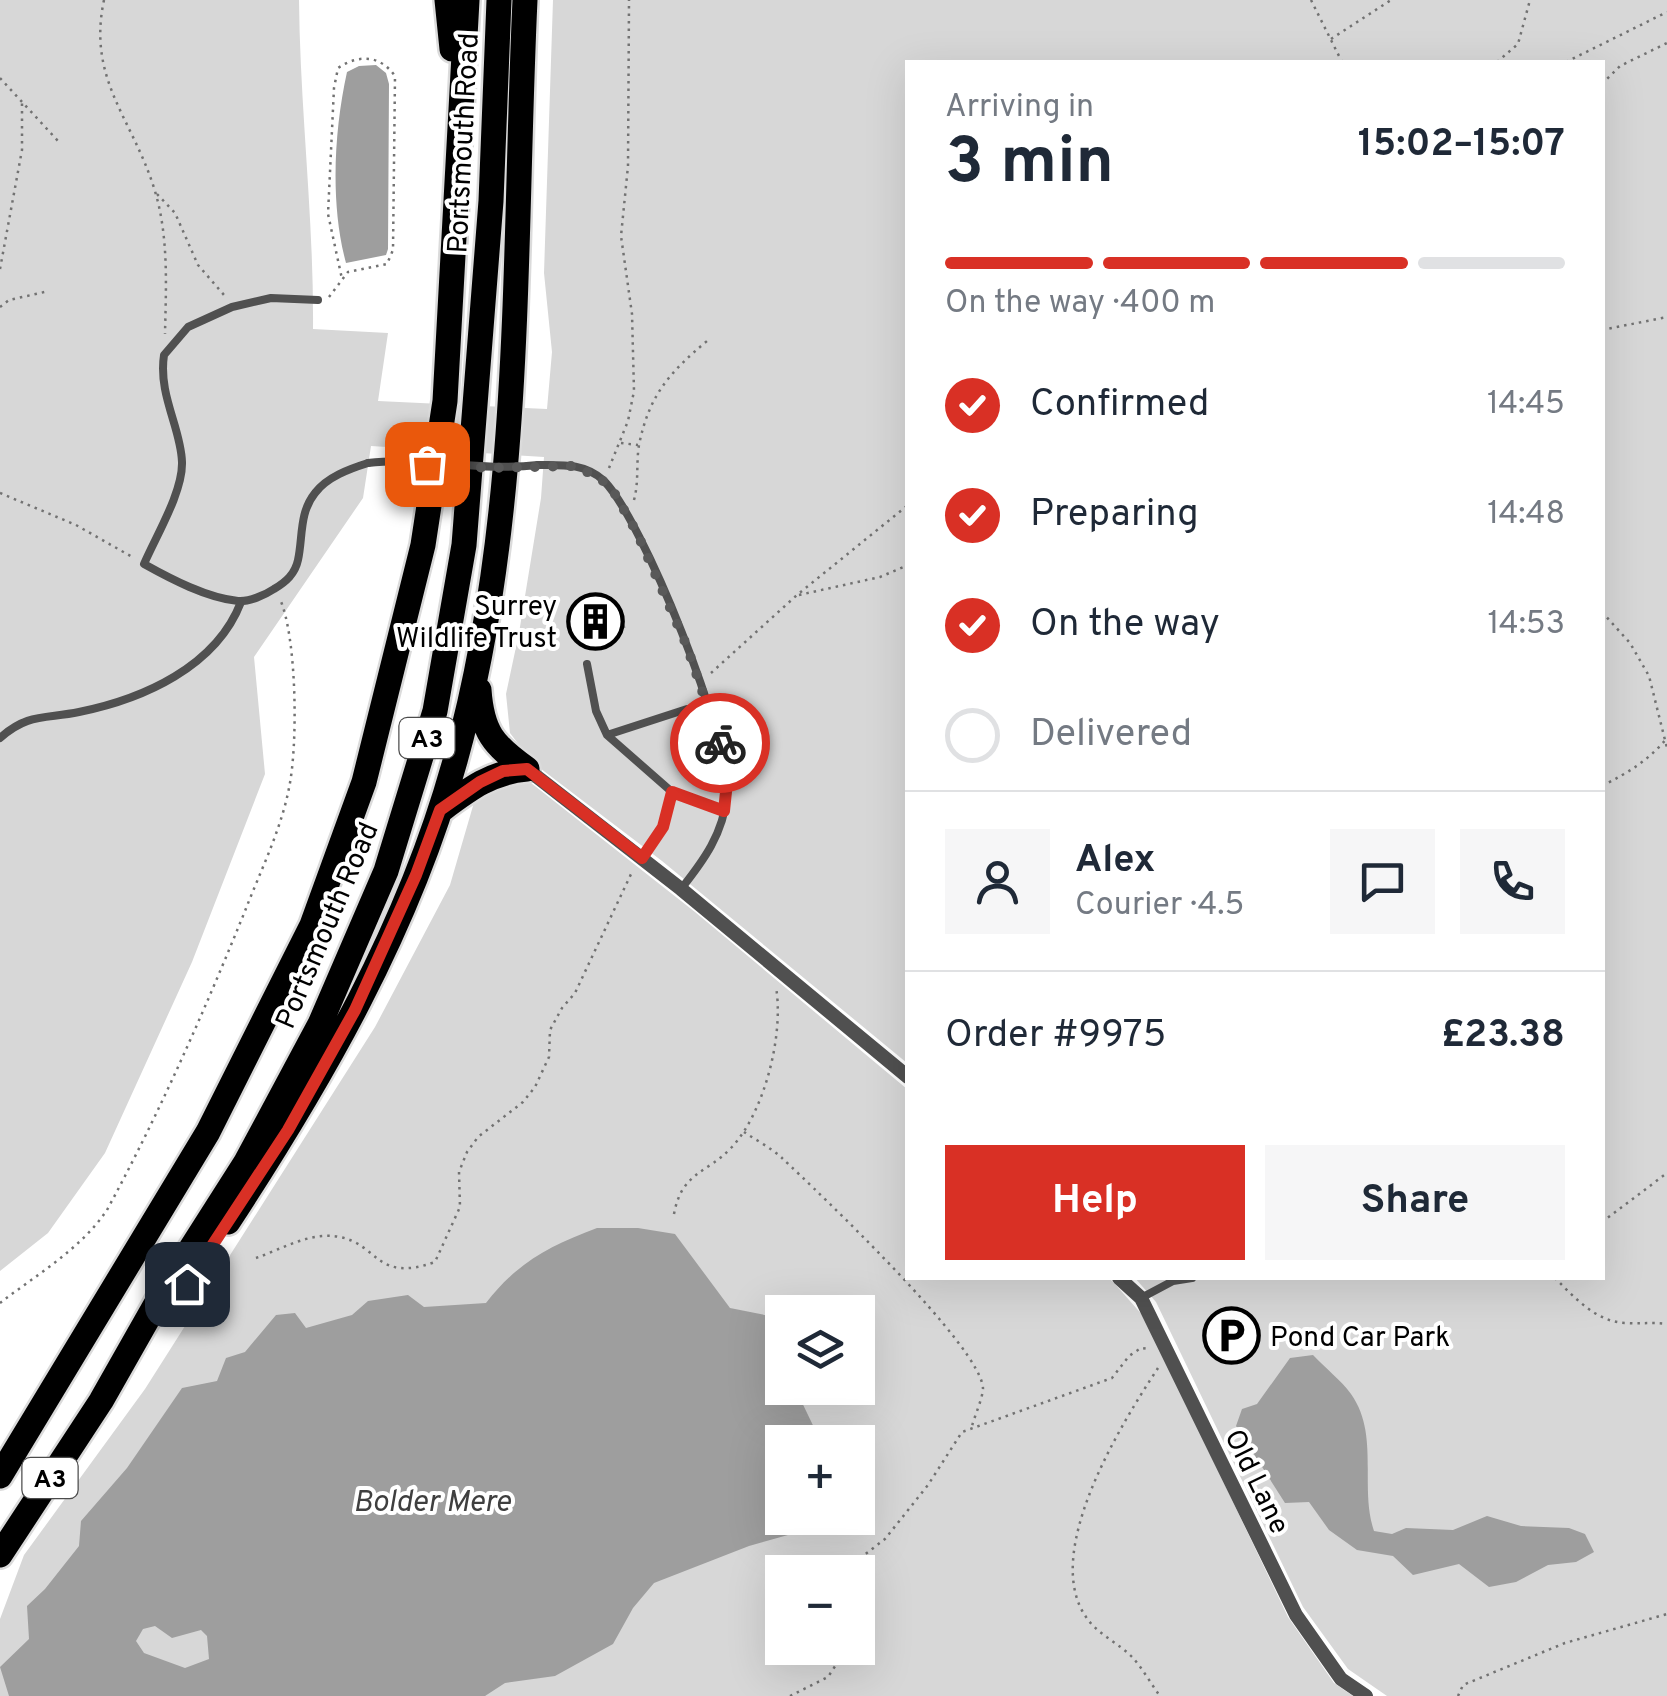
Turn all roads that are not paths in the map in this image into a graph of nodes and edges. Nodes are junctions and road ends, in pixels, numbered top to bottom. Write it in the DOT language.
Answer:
graph roads {
  1 [pos="447,0"];
  2 [pos="466,0"];
  3 [pos="499,0"];
  4 [pos="525,0"];
  5 [pos="460,98"];
  6 [pos="318,300"];
  7 [pos="241,602"];
  8 [pos="478,660"];
  9 [pos="587,664"];
  10 [pos="688,709"];
  11 [pos="607,735"];
  12 [pos="0,738"];
  13 [pos="527,769"];
  14 [pos="672,792"];
  15 [pos="440,810"];
  16 [pos="724,811"];
  17 [pos="642,858"];
  18 [pos="681,889"];
  19 [pos="905,1075"];
  20 [pos="1121,1280"];
  21 [pos="1182,1280"];
  22 [pos="1140,1298"];
  23 [pos="101,1401"];
  24 [pos="0,1476"];
  25 [pos="0,1555"];
  26 [pos="1366,1696"];
  1 -- 5 [label="highway, A3"];
  2 -- 5 [label="highway, Portsmouth Road / A3"];
  3 -- 23 [label="highway, Portsmouth Road / A3"];
  4 -- 8 [label="highway, A3"];
  5 -- 24 [label="highway, Portsmouth Road / A3"];
  6 -- 7 [label="lane"];
  7 -- 12 [label="lane"];
  7 -- 16 [label="lane, bridge"];
  8 -- 13 [label="highway, A3"];
  8 -- 15 [label="highway, A3"];
  9 -- 11 [label="lane"];
  10 -- 11 [label="lane"];
  11 -- 14 [label="lane"];
  13 -- 15 [label="highway, A3"];
  13 -- 17 [label="street"];
  14 -- 16 [label="lane"];
  14 -- 17 [label="lane"];
  15 -- 23 [label="highway, A3"];
  16 -- 18 [label="lane"];
  17 -- 18 [label="street"];
  18 -- 19 [label="street"];
  20 -- 22 [label="street, Old Lane"];
  21 -- 22 [label="lane"];
  22 -- 26 [label="street, Old Lane"];
  23 -- 25 [label="highway, Portsmouth Road / A3"];
}
